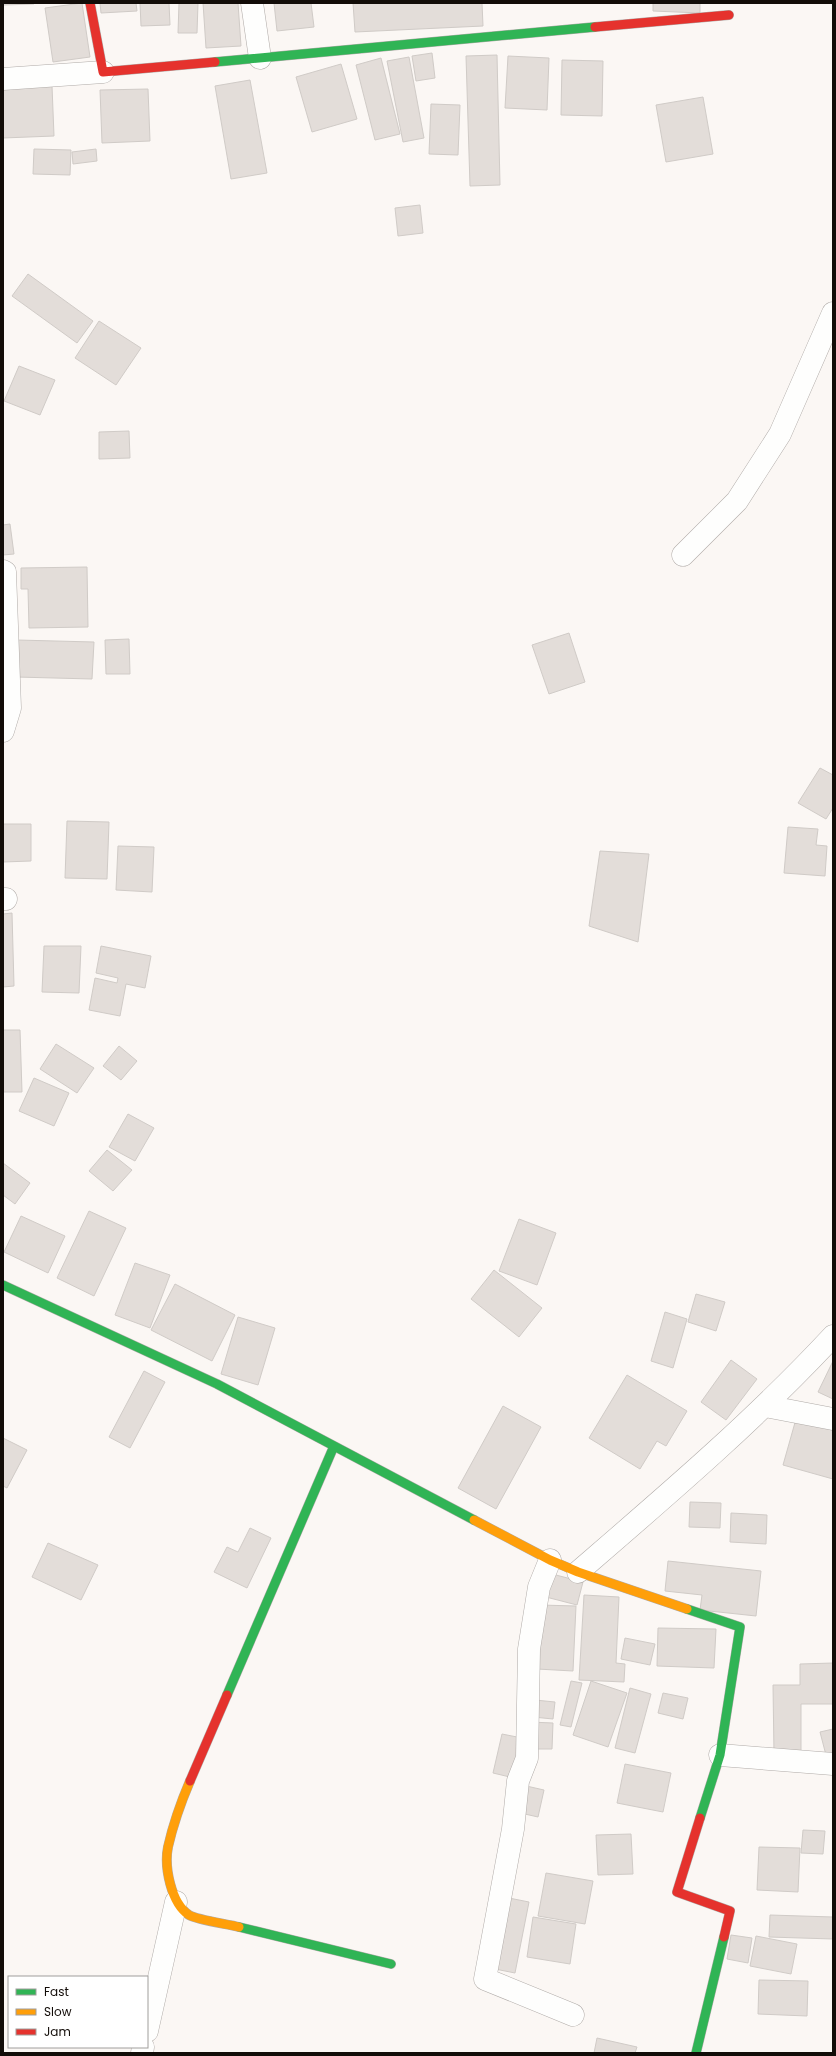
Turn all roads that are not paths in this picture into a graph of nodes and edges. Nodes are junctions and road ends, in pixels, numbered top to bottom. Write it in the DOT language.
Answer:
graph roads {
  1 [pos="90,3"];
  2 [pos="252,3"];
  3 [pos="729,15"];
  4 [pos="260,58"];
  5 [pos="103,72"];
  6 [pos="3,79"];
  7 [pos="833,313"];
  8 [pos="683,555"];
  9 [pos="3,571"];
  10 [pos="3,731"];
  11 [pos="3,1285"];
  12 [pos="833,1336"];
  13 [pos="765,1406"];
  14 [pos="833,1419"];
  15 [pos="334,1446"];
  16 [pos="550,1560"];
  17 [pos="578,1572"];
  18 [pos="720,1756"];
  19 [pos="833,1764"];
  20 [pos="176,1902"];
  21 [pos="392,1964"];
  22 [pos="573,2015"];
  23 [pos="148,2026"];
  24 [pos="696,2053"];
  1 -- 5 [label="street"];
  2 -- 4 [label="street"];
  3 -- 4 [label="street"];
  4 -- 5 [label="street"];
  5 -- 6 [label="street"];
  7 -- 8 [label="street"];
  9 -- 10 [label="street"];
  11 -- 15 [label="street"];
  12 -- 13 [label="street"];
  13 -- 14 [label="street"];
  13 -- 17 [label="street"];
  15 -- 16 [label="street"];
  15 -- 20 [label="street"];
  16 -- 17 [label="street"];
  16 -- 22 [label="street"];
  17 -- 18 [label="street"];
  18 -- 19 [label="street"];
  18 -- 24 [label="street"];
  20 -- 21 [label="street"];
  20 -- 23 [label="street"];
}
